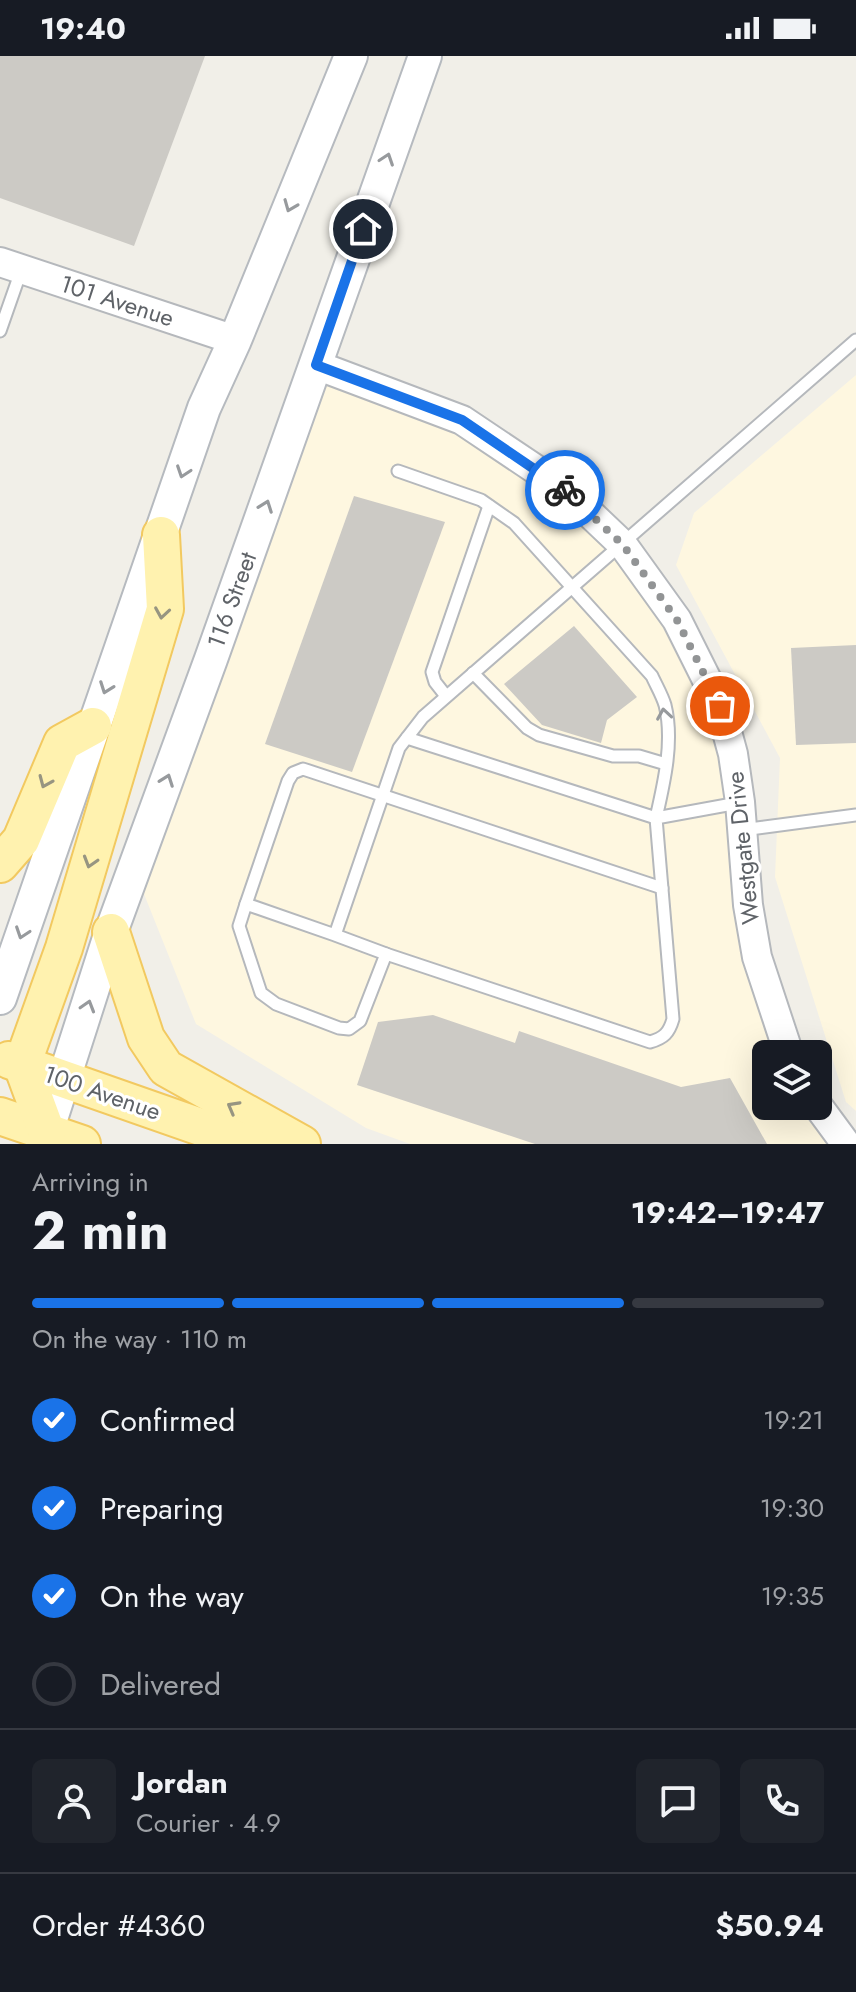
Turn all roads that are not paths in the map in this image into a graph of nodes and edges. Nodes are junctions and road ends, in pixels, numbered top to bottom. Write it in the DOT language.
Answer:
graph roads {
  1 [pos="351,56"];
  2 [pos="425,56"];
  3 [pos="438,56"];
  4 [pos="399,125"];
  5 [pos="11,266"];
  6 [pos="0,331"];
  7 [pos="235,340"];
  8 [pos="856,340"];
  9 [pos="316,365"];
  10 [pos="398,471"];
  11 [pos="489,506"];
  12 [pos="161,535"];
  13 [pos="623,545"];
  14 [pos="573,587"];
  15 [pos="473,673"];
  16 [pos="446,696"];
  17 [pos="93,726"];
  18 [pos="407,738"];
  19 [pos="666,764"];
  20 [pos="383,795"];
  21 [pos="856,815"];
  22 [pos="741,816"];
  23 [pos="656,818"];
  24 [pos="0,864"];
  25 [pos="662,888"];
  26 [pos="246,904"];
  27 [pos="111,932"];
  28 [pos="335,935"];
  29 [pos="386,954"];
  30 [pos="0,998"];
  31 [pos="784,1040"];
  32 [pos="11,1061"];
  33 [pos="65,1080"];
  34 [pos="0,1116"];
  35 [pos="828,1120"];
  36 [pos="45,1138"];
  37 [pos="82,1144"];
  38 [pos="249,1144"];
  39 [pos="302,1144"];
  40 [pos="846,1144"];
  1 -- 7 [label="main road, one-way"];
  2 -- 4 [label="main road, 116 Street"];
  3 -- 4 [label="lane"];
  9 -- 4 [label="main road, 116 Street, one-way"];
  5 -- 6 [label="lane"];
  5 -- 7 [label="street, 101 Avenue"];
  7 -- 12 [label="main road, one-way"];
  8 -- 13 [label="lane"];
  9 -- 13 [label="street, Westgate Drive"];
  27 -- 9 [label="main road, 116 Street, one-way"];
  10 -- 11 [label="lane"];
  11 -- 14 [label="lane"];
  11 -- 16 [label="lane"];
  12 -- 17 [label="main road, one-way"];
  12 -- 32 [label="main road, one-way"];
  13 -- 14 [label="lane"];
  13 -- 22 [label="street, Westgate Drive"];
  14 -- 15 [label="lane"];
  19 -- 14 [label="lane, one-way"];
  15 -- 16 [label="lane"];
  15 -- 19 [label="lane"];
  16 -- 18 [label="lane"];
  17 -- 24 [label="main road, one-way"];
  17 -- 30 [label="main road, one-way"];
  18 -- 20 [label="lane"];
  18 -- 23 [label="lane"];
  19 -- 23 [label="lane"];
  20 -- 25 [label="lane"];
  20 -- 26 [label="lane"];
  20 -- 28 [label="lane"];
  21 -- 22 [label="lane"];
  22 -- 23 [label="lane"];
  22 -- 31 [label="street, Westgate Drive"];
  23 -- 25 [label="lane"];
  25 -- 29 [label="lane"];
  26 -- 28 [label="lane"];
  26 -- 29 [label="lane"];
  33 -- 27 [label="main road, 116 Street, one-way"];
  39 -- 27 [label="main road, one-way"];
  28 -- 29 [label="lane"];
  32 -- 33 [label="main road, 100 Avenue"];
  32 -- 36 [label="main road"];
  33 -- 36 [label="main road, 116 Street"];
  33 -- 38 [label="main road, 100 Avenue"];
  34 -- 36 [label="main road"];
  35 -- 40 [label="street"];
  36 -- 37 [label="main road"];
}
